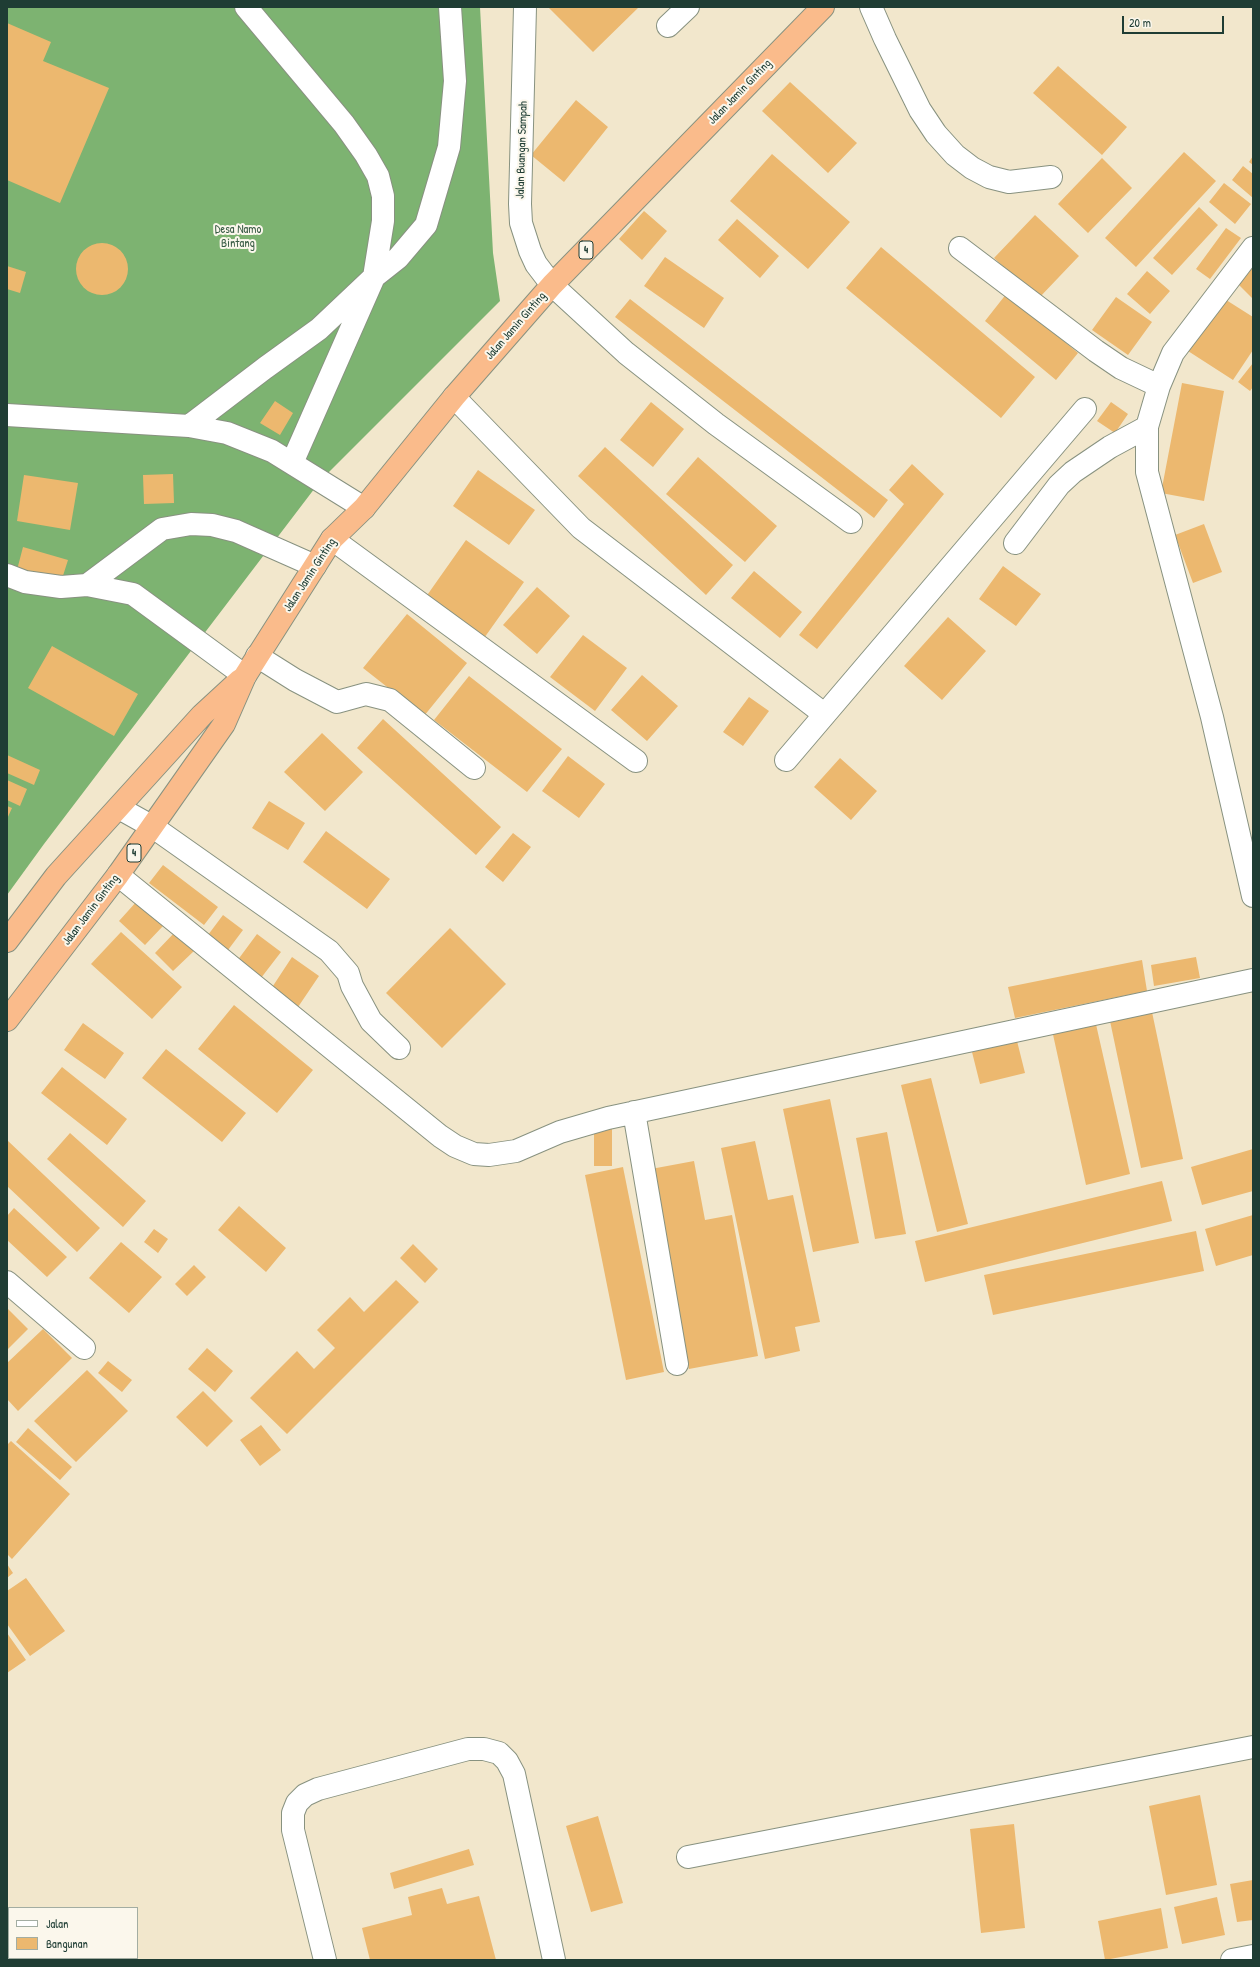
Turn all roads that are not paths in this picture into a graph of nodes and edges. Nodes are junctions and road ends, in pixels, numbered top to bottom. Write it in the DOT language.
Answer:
graph roads {
  1 [pos="246,7"];
  2 [pos="450,7"];
  3 [pos="525,7"];
  4 [pos="688,7"];
  5 [pos="823,7"];
  6 [pos="871,7"];
  7 [pos="668,26"];
  8 [pos="1051,177"];
  9 [pos="960,248"];
  10 [pos="1253,248"];
  11 [pos="374,277"];
  12 [pos="552,285"];
  13 [pos="1159,386"];
  14 [pos="454,397"];
  15 [pos="1085,409"];
  16 [pos="7,415"];
  17 [pos="190,426"];
  18 [pos="1147,427"];
  19 [pos="292,463"];
  20 [pos="364,508"];
  21 [pos="851,522"];
  22 [pos="332,539"];
  23 [pos="1015,543"];
  24 [pos="314,566"];
  25 [pos="7,575"];
  26 [pos="87,585"];
  27 [pos="257,656"];
  28 [pos="245,676"];
  29 [pos="824,714"];
  30 [pos="786,760"];
  31 [pos="636,761"];
  32 [pos="474,768"];
  33 [pos="119,808"];
  34 [pos="153,827"];
  35 [pos="118,874"];
  36 [pos="1252,886"];
  37 [pos="7,941"];
  38 [pos="1253,980"];
  39 [pos="7,1020"];
  40 [pos="399,1048"];
  41 [pos="634,1112"];
  42 [pos="7,1282"];
  43 [pos="84,1348"];
  44 [pos="677,1364"];
  45 [pos="1253,1747"];
  46 [pos="688,1858"];
  47 [pos="1253,1956"];
  48 [pos="325,1960"];
  49 [pos="554,1960"];
  50 [pos="1232,1960"];
  1 -- 11 [label="street"];
  2 -- 11 [label="street"];
  3 -- 12 [label="street, Jalan Buangan Sampah"];
  4 -- 7 [label="street"];
  5 -- 12 [label="highway, Jalan Jamin Ginting / 4"];
  6 -- 8 [label="street"];
  9 -- 13 [label="street"];
  10 -- 13 [label="street"];
  11 -- 17 [label="street"];
  11 -- 19 [label="street"];
  12 -- 14 [label="highway, Jalan Jamin Ginting / 4"];
  12 -- 21 [label="street, Jalan Buangan Sampah"];
  13 -- 18 [label="street"];
  14 -- 20 [label="highway, Jalan Jamin Ginting / 4"];
  14 -- 29 [label="street"];
  15 -- 29 [label="street"];
  16 -- 17 [label="street"];
  17 -- 19 [label="street"];
  18 -- 23 [label="street"];
  18 -- 36 [label="street"];
  19 -- 20 [label="street"];
  20 -- 22 [label="highway, Jalan Jamin Ginting / 4"];
  22 -- 24 [label="highway, Jalan Jamin Ginting / 4"];
  22 -- 31 [label="street"];
  24 -- 26 [label="street"];
  24 -- 27 [label="highway, Jalan Jamin Ginting / 4"];
  25 -- 26 [label="street"];
  26 -- 28 [label="street"];
  27 -- 28 [label="highway, Jalan Jamin Ginting / 4"];
  27 -- 32 [label="street"];
  28 -- 33 [label="highway, Jalan Jamin Ginting / 4"];
  28 -- 34 [label="highway, Jalan Jamin Ginting / 4"];
  29 -- 30 [label="street"];
  33 -- 34 [label="street"];
  33 -- 37 [label="highway, Jalan Jamin Ginting / 4"];
  34 -- 35 [label="highway, Jalan Jamin Ginting / 4"];
  34 -- 40 [label="street"];
  35 -- 39 [label="highway, Jalan Jamin Ginting / 4"];
  35 -- 41 [label="street"];
  38 -- 41 [label="street"];
  41 -- 44 [label="street"];
  42 -- 43 [label="street"];
  45 -- 46 [label="street"];
  47 -- 50 [label="street"];
  48 -- 49 [label="street"];
}
